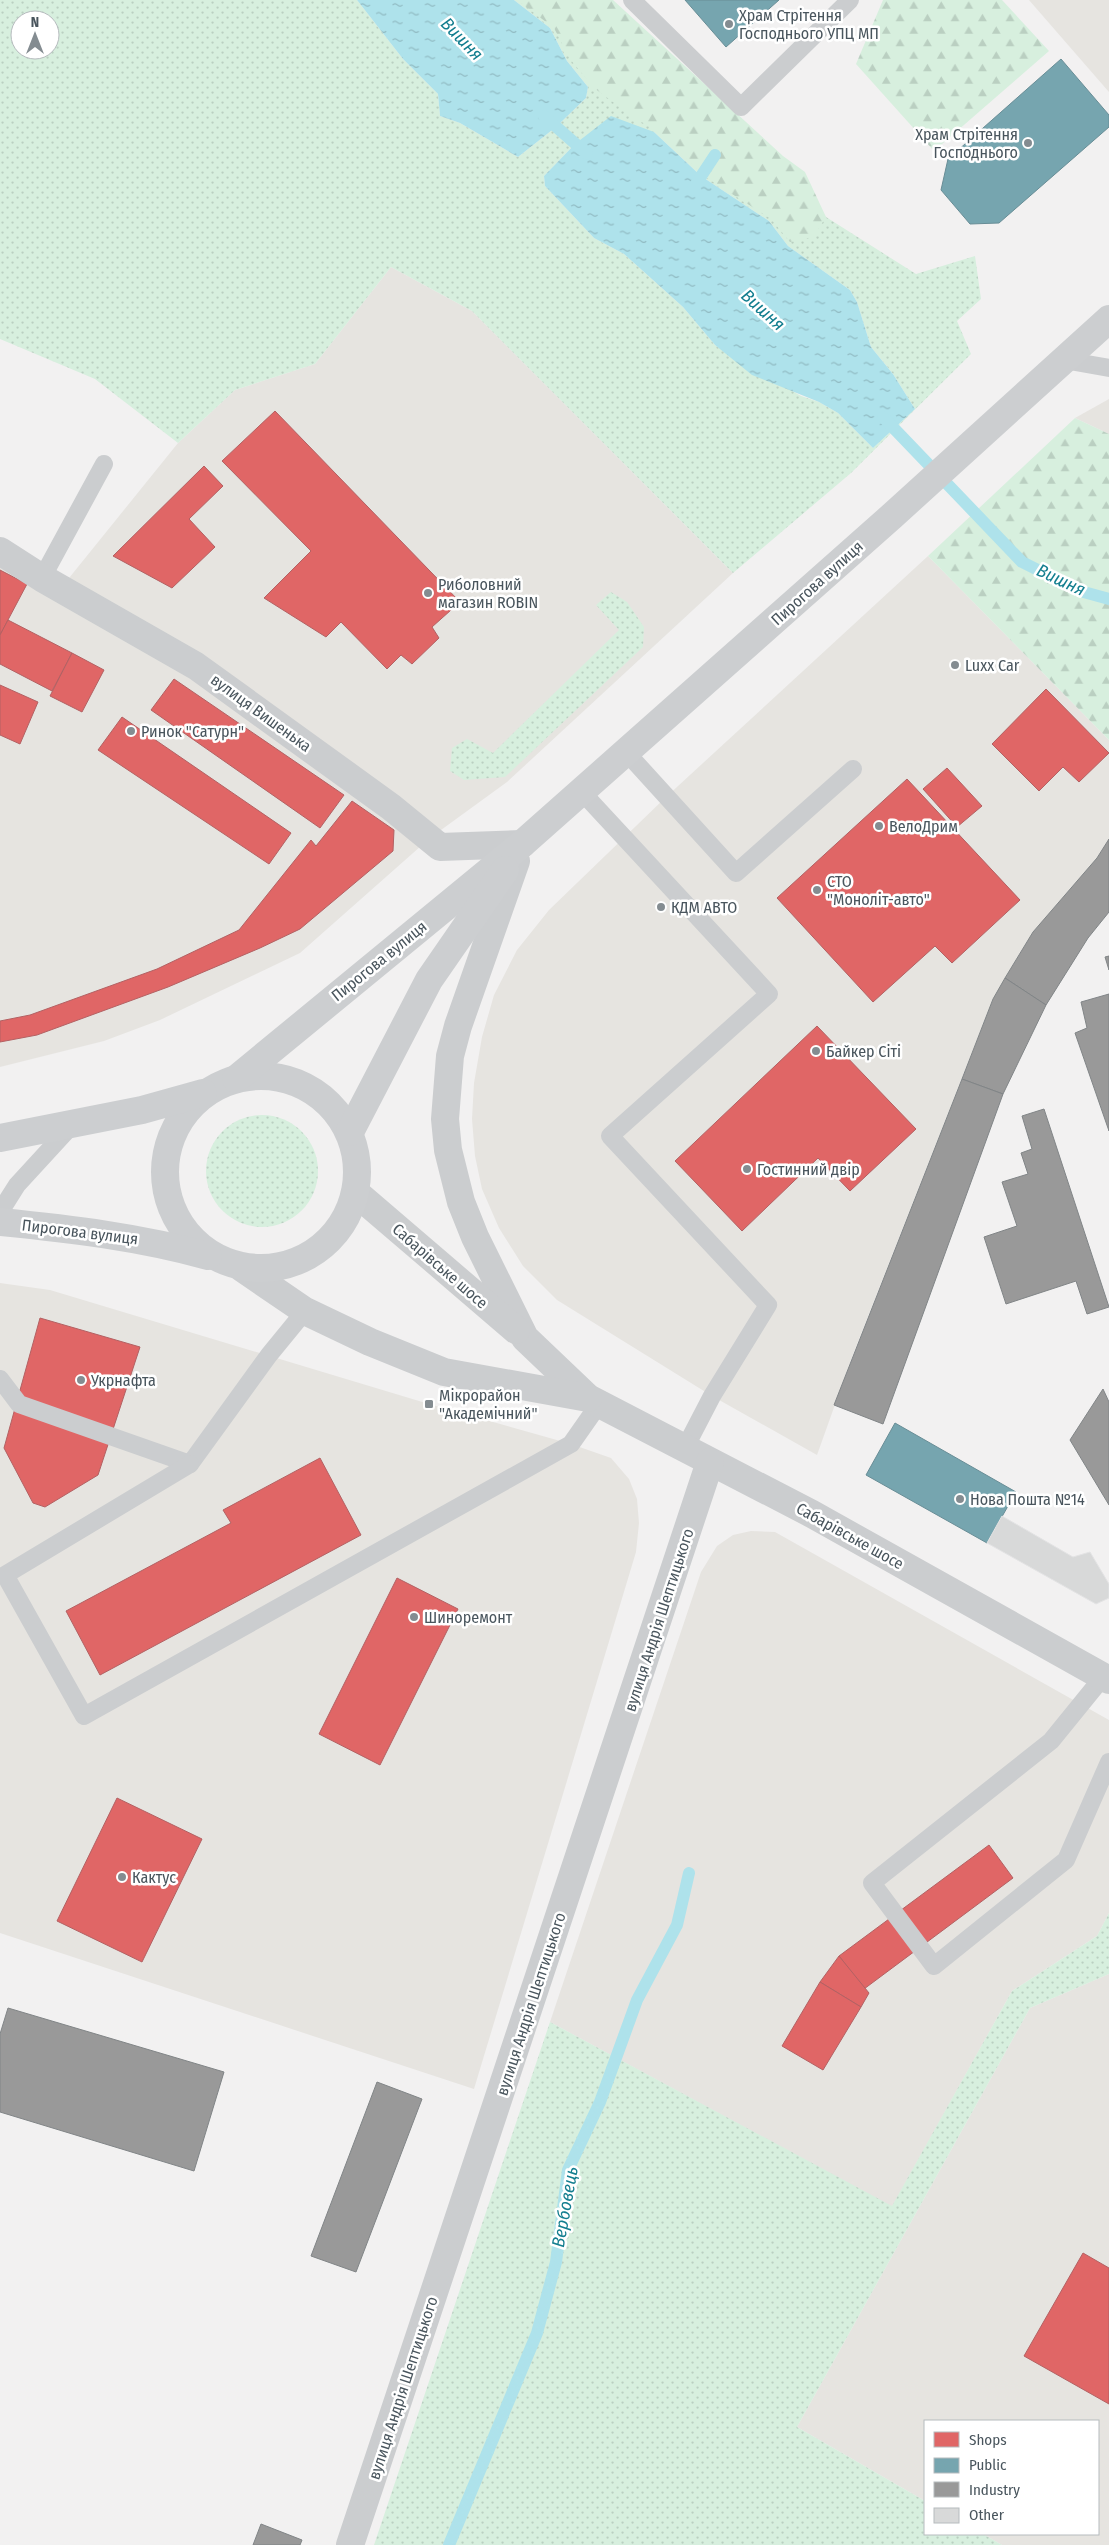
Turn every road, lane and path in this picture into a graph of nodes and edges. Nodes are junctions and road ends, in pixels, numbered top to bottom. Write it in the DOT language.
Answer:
graph roads {
  1 [pos="632,0"];
  2 [pos="850,0"];
  3 [pos="1109,319"];
  4 [pos="1064,360"];
  5 [pos="1109,368"];
  6 [pos="104,464"];
  7 [pos="0,551"];
  8 [pos="42,578"];
  9 [pos="626,752"];
  10 [pos="854,769"];
  11 [pos="582,791"];
  12 [pos="522,844"];
  13 [pos="236,1079"];
  14 [pos="205,1092"];
  15 [pos="74,1124"];
  16 [pos="350,1132"];
  17 [pos="0,1138"];
  18 [pos="356,1193"];
  19 [pos="0,1212"];
  20 [pos="0,1222"];
  21 [pos="217,1259"];
  22 [pos="242,1268"];
  23 [pos="306,1311"];
  24 [pos="525,1338"];
  25 [pos="0,1379"];
  26 [pos="594,1401"];
  27 [pos="685,1448"];
  28 [pos="710,1462"];
  29 [pos="190,1464"];
  30 [pos="1106,1678"];
  31 [pos="1109,1762"];
  32 [pos="350,2545"];
  1 -- 2 [label="lane"];
  3 -- 4 [label="main road, Пирогова вулиця"];
  4 -- 5 [label="lane"];
  4 -- 9 [label="main road, Пирогова вулиця"];
  6 -- 8 [label="lane"];
  7 -- 8 [label="street, вулиця Вишенька"];
  8 -- 12 [label="street, вулиця Вишенька"];
  9 -- 10 [label="lane"];
  9 -- 11 [label="main road, Пирогова вулиця"];
  11 -- 12 [label="main road, Пирогова вулиця"];
  11 -- 27 [label="lane"];
  12 -- 13 [label="main road, Пирогова вулиця"];
  12 -- 16 [label="main road, Пирогова вулиця"];
  12 -- 24 [label="street"];
  13 -- 14 [label="main road"];
  13 -- 16 [label="main road"];
  14 -- 15 [label="main road"];
  14 -- 21 [label="main road"];
  15 -- 17 [label="main road"];
  15 -- 19 [label="lane"];
  16 -- 18 [label="main road"];
  18 -- 22 [label="main road"];
  18 -- 24 [label="street, Сабарівське шосе"];
  20 -- 21 [label="main road, Пирогова вулиця"];
  21 -- 22 [label="main road"];
  22 -- 23 [label="street"];
  23 -- 26 [label="street"];
  23 -- 29 [label="lane"];
  24 -- 26 [label="street, Сабарівське шосе"];
  25 -- 29 [label="lane"];
  26 -- 27 [label="street, Сабарівське шосе"];
  26 -- 29 [label="lane"];
  27 -- 28 [label="street, Сабарівське шосе"];
  28 -- 30 [label="street, Сабарівське шосе"];
  28 -- 32 [label="street, вулиця Андрія Шептицького"];
  30 -- 31 [label="lane"];
}
